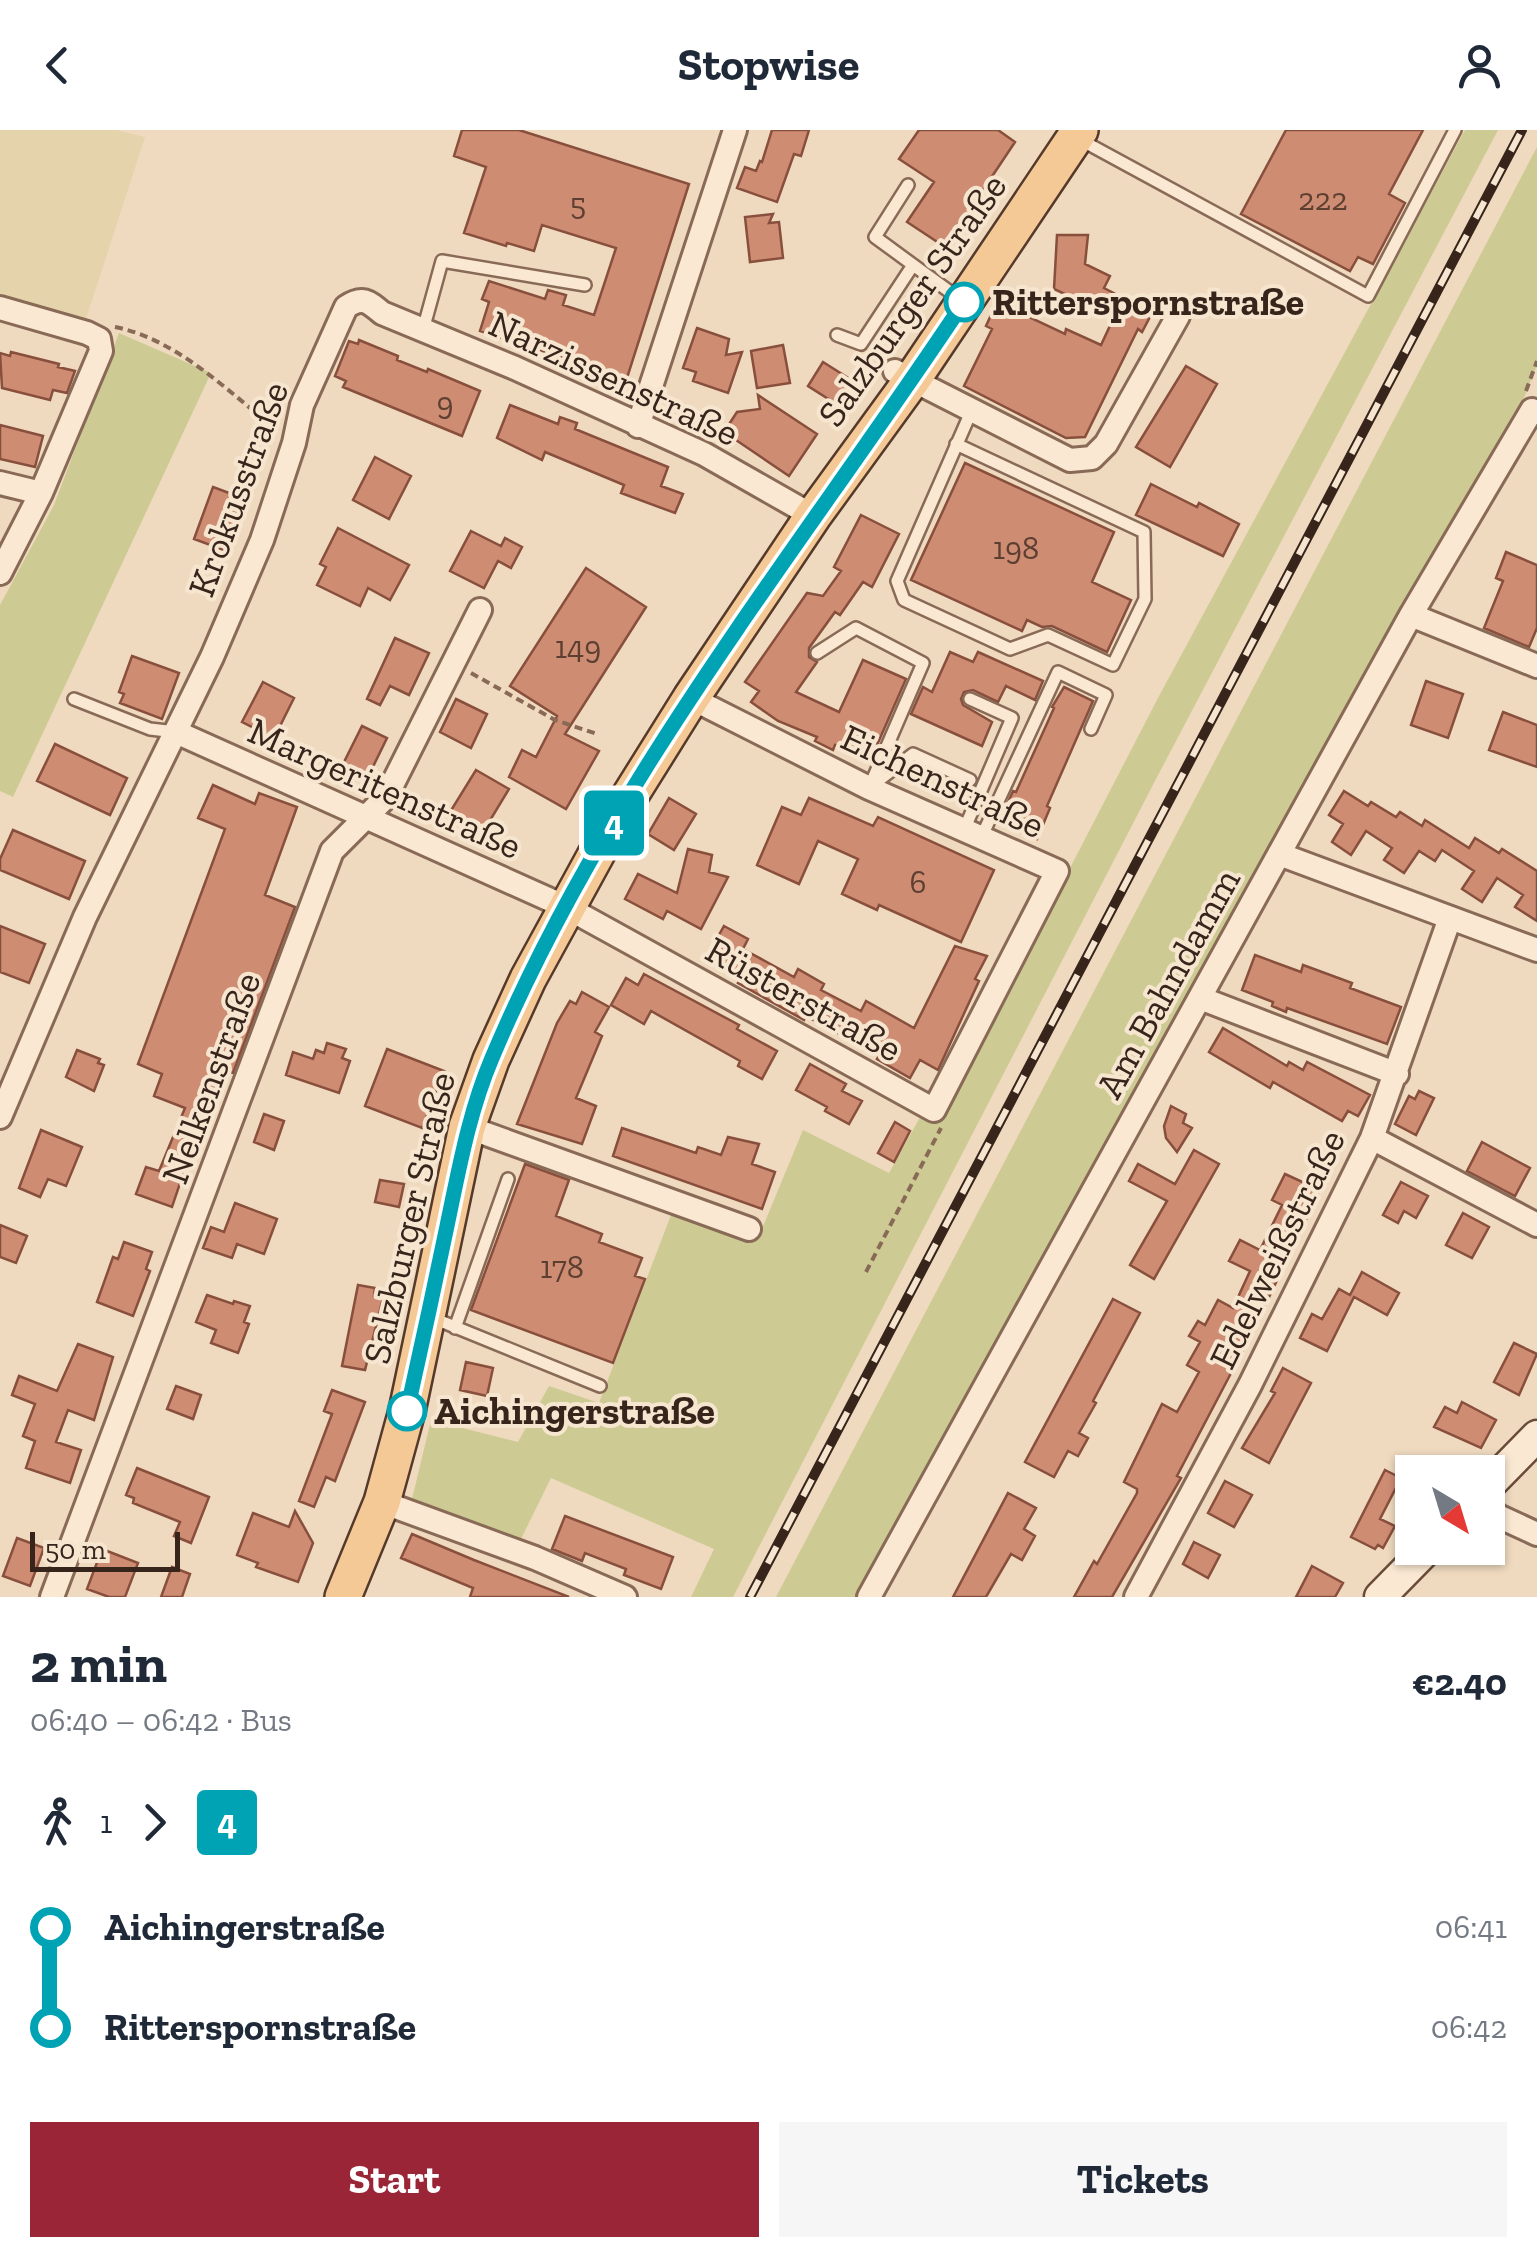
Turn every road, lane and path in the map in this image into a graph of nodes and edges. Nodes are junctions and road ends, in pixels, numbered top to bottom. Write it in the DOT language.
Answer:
graph roads {
  1 [pos="735,130"];
  2 [pos="1455,130"];
  3 [pos="1070,132"];
  4 [pos="908,185"];
  5 [pos="914,266"];
  6 [pos="584,285"];
  7 [pos="956,297"];
  8 [pos="0,308"];
  9 [pos="382,313"];
  10 [pos="1178,316"];
  11 [pos="423,330"];
  12 [pos="837,335"];
  13 [pos="100,340"];
  14 [pos="1537,362"];
  15 [pos="903,376"];
  16 [pos="971,412"];
  17 [pos="1534,412"];
  18 [pos="638,426"];
  19 [pos="294,443"];
  20 [pos="956,444"];
  21 [pos="0,482"];
  22 [pos="41,493"];
  23 [pos="813,516"];
  24 [pos="0,573"];
  25 [pos="480,610"];
  26 [pos="1411,616"];
  27 [pos="817,653"];
  28 [pos="454,663"];
  29 [pos="1537,666"];
  30 [pos="691,698"];
  31 [pos="74,699"];
  32 [pos="970,699"];
  33 [pos="1091,729"];
  34 [pos="176,732"];
  35 [pos="596,734"];
  36 [pos="970,780"];
  37 [pos="869,788"];
  38 [pos="365,819"];
  39 [pos="973,834"];
  40 [pos="1279,854"];
  41 [pos="566,907"];
  42 [pos="1450,918"];
  43 [pos="1537,950"];
  44 [pos="1200,998"];
  45 [pos="1397,1074"];
  46 [pos="934,1110"];
  47 [pos="0,1117"];
  48 [pos="467,1127"];
  49 [pos="1372,1138"];
  50 [pos="508,1179"];
  51 [pos="1537,1224"];
  52 [pos="749,1229"];
  53 [pos="866,1272"];
  54 [pos="442,1322"];
  55 [pos="600,1386"];
  56 [pos="1537,1436"];
  57 [pos="1505,1469"];
  58 [pos="382,1502"];
  59 [pos="1505,1519"];
  60 [pos="1537,1534"];
  61 [pos="1411,1565"];
  62 [pos="52,1597"];
  63 [pos="343,1597"];
  64 [pos="625,1597"];
  65 [pos="869,1597"];
  66 [pos="1136,1597"];
  67 [pos="1380,1597"];
  1 -- 18 [label="street"];
  2 -- 3 [label="lane"];
  3 -- 7 [label="main road, Salzburger Straße"];
  4 -- 5 [label="lane"];
  5 -- 7 [label="lane"];
  5 -- 12 [label="lane"];
  6 -- 11 [label="lane"];
  7 -- 15 [label="main road, Salzburger Straße"];
  8 -- 13 [label="street"];
  9 -- 11 [label="street, Narzissenstraße"];
  9 -- 19 [label="street, Krokusstraße"];
  10 -- 16 [label="street"];
  11 -- 18 [label="street, Narzissenstraße"];
  13 -- 19 [label="path"];
  13 -- 22 [label="street"];
  14 -- 17 [label="path"];
  15 -- 16 [label="street"];
  15 -- 23 [label="main road, Salzburger Straße"];
  16 -- 20 [label="lane"];
  17 -- 26 [label="street, Am Bahndamm"];
  18 -- 23 [label="street, Narzissenstraße"];
  19 -- 34 [label="street, Krokusstraße"];
  20 -- 20 [label="lane"];
  21 -- 22 [label="street"];
  22 -- 24 [label="street"];
  23 -- 30 [label="main road, Salzburger Straße"];
  25 -- 28 [label="street, Nelkenstraße"];
  26 -- 29 [label="street"];
  26 -- 40 [label="street, Am Bahndamm"];
  27 -- 37 [label="lane"];
  28 -- 35 [label="path"];
  28 -- 38 [label="street, Nelkenstraße"];
  30 -- 37 [label="street, Eichenstraße"];
  30 -- 41 [label="main road, Salzburger Straße"];
  31 -- 34 [label="lane"];
  32 -- 39 [label="lane"];
  33 -- 39 [label="lane"];
  34 -- 38 [label="street, Margeritenstraße"];
  34 -- 47 [label="street, Krokusstraße"];
  36 -- 37 [label="lane"];
  37 -- 39 [label="street, Eichenstraße"];
  38 -- 41 [label="street, Margeritenstraße"];
  38 -- 62 [label="street, Nelkenstraße"];
  39 -- 46 [label="street, Eichenstraße"];
  40 -- 42 [label="street"];
  40 -- 44 [label="street, Am Bahndamm"];
  41 -- 46 [label="street, Rüsterstraße"];
  41 -- 48 [label="main road, Salzburger Straße"];
  42 -- 43 [label="street"];
  42 -- 45 [label="street, Edelweißstraße"];
  44 -- 45 [label="street"];
  44 -- 65 [label="street, Am Bahndamm"];
  45 -- 49 [label="street, Edelweißstraße"];
  46 -- 53 [label="path"];
  48 -- 52 [label="street"];
  48 -- 54 [label="main road, Salzburger Straße"];
  49 -- 51 [label="street"];
  49 -- 66 [label="street, Edelweißstraße"];
  50 -- 54 [label="lane"];
  54 -- 55 [label="lane"];
  54 -- 58 [label="main road, Salzburger Straße"];
  56 -- 57 [label="street"];
  58 -- 63 [label="main road, Salzburger Straße"];
  58 -- 64 [label="street"];
  59 -- 60 [label="street"];
  61 -- 67 [label="street"];
}
